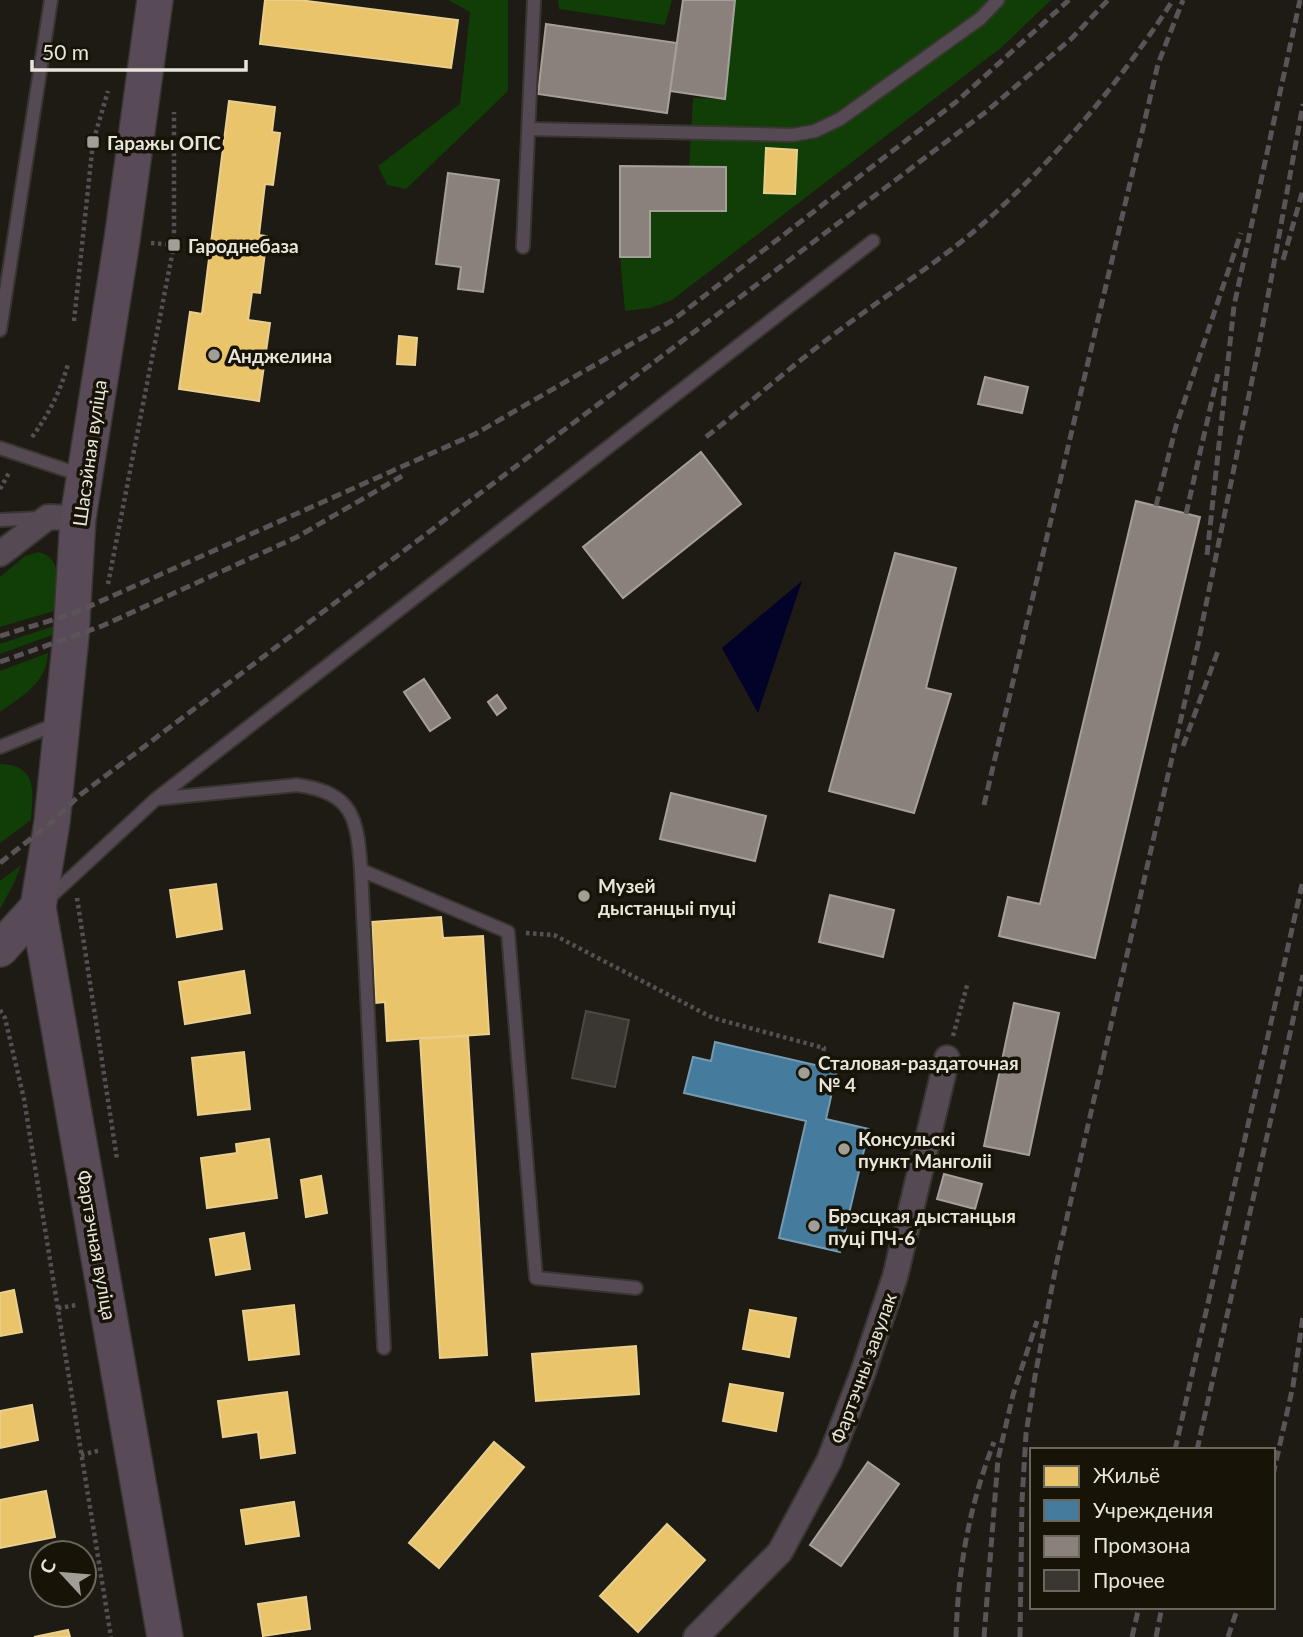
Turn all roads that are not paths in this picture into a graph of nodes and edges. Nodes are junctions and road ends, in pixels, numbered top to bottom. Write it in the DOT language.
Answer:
graph roads {
  1 [pos="51,0"];
  2 [pos="155,0"];
  3 [pos="534,0"];
  4 [pos="998,0"];
  5 [pos="530,129"];
  6 [pos="873,241"];
  7 [pos="523,247"];
  8 [pos="0,330"];
  9 [pos="0,448"];
  10 [pos="85,476"];
  11 [pos="63,518"];
  12 [pos="0,520"];
  13 [pos="0,554"];
  14 [pos="62,722"];
  15 [pos="0,747"];
  16 [pos="156,799"];
  17 [pos="361,870"];
  18 [pos="38,907"];
  19 [pos="0,949"];
  20 [pos="947,1058"];
  21 [pos="636,1288"];
  22 [pos="384,1348"];
  23 [pos="165,1637"];
  24 [pos="696,1637"];
  1 -- 8 [label="lane"];
  2 -- 10 [label="main road, Шасэйная вуліца"];
  3 -- 5 [label="lane"];
  4 -- 5 [label="lane"];
  5 -- 7 [label="lane"];
  6 -- 16 [label="lane"];
  9 -- 10 [label="lane"];
  10 -- 11 [label="main road, Шасэйная вуліца"];
  11 -- 12 [label="lane"];
  11 -- 13 [label="street"];
  11 -- 14 [label="main road, Шасэйная вуліца"];
  14 -- 15 [label="lane"];
  14 -- 18 [label="main road, Шасэйная вуліца"];
  16 -- 17 [label="lane"];
  16 -- 18 [label="lane"];
  17 -- 21 [label="lane"];
  17 -- 22 [label="lane"];
  18 -- 19 [label="main road"];
  18 -- 23 [label="main road, Фартэчная вуліца"];
  20 -- 24 [label="street, Фартэчны завулак"];
}
